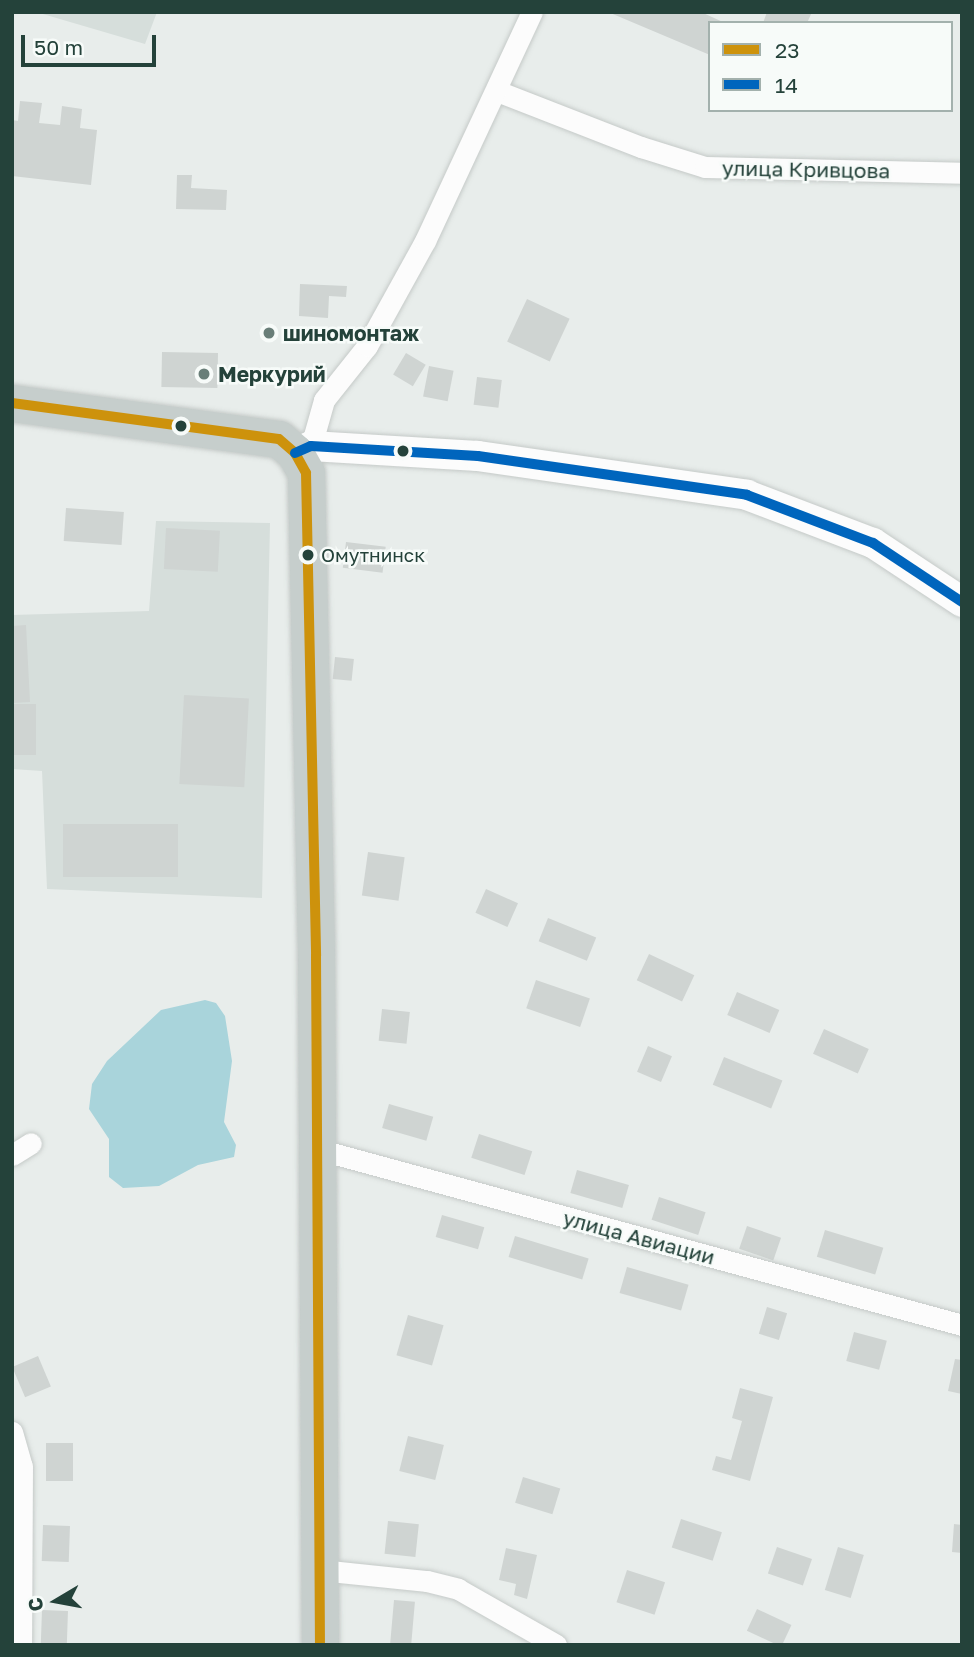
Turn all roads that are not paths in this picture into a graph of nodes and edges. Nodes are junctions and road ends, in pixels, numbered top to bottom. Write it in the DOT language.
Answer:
graph roads {
  1 [pos="532,12"];
  2 [pos="497,91"];
  3 [pos="962,173"];
  4 [pos="12,403"];
  5 [pos="303,449"];
  6 [pos="962,602"];
  7 [pos="31,1143"];
  8 [pos="317,1149"];
  9 [pos="12,1155"];
  10 [pos="962,1325"];
  11 [pos="12,1432"];
  12 [pos="320,1570"];
  13 [pos="21,1645"];
  14 [pos="320,1645"];
  15 [pos="556,1645"];
  1 -- 2 [label="street"];
  2 -- 3 [label="street, улица Кривцова"];
  2 -- 5 [label="street"];
  4 -- 5 [label="highway"];
  5 -- 6 [label="main road"];
  5 -- 8 [label="highway"];
  7 -- 9 [label="street"];
  8 -- 10 [label="street, улица Авиации"];
  8 -- 12 [label="highway"];
  11 -- 13 [label="street"];
  12 -- 14 [label="highway"];
  12 -- 15 [label="street"];
}
